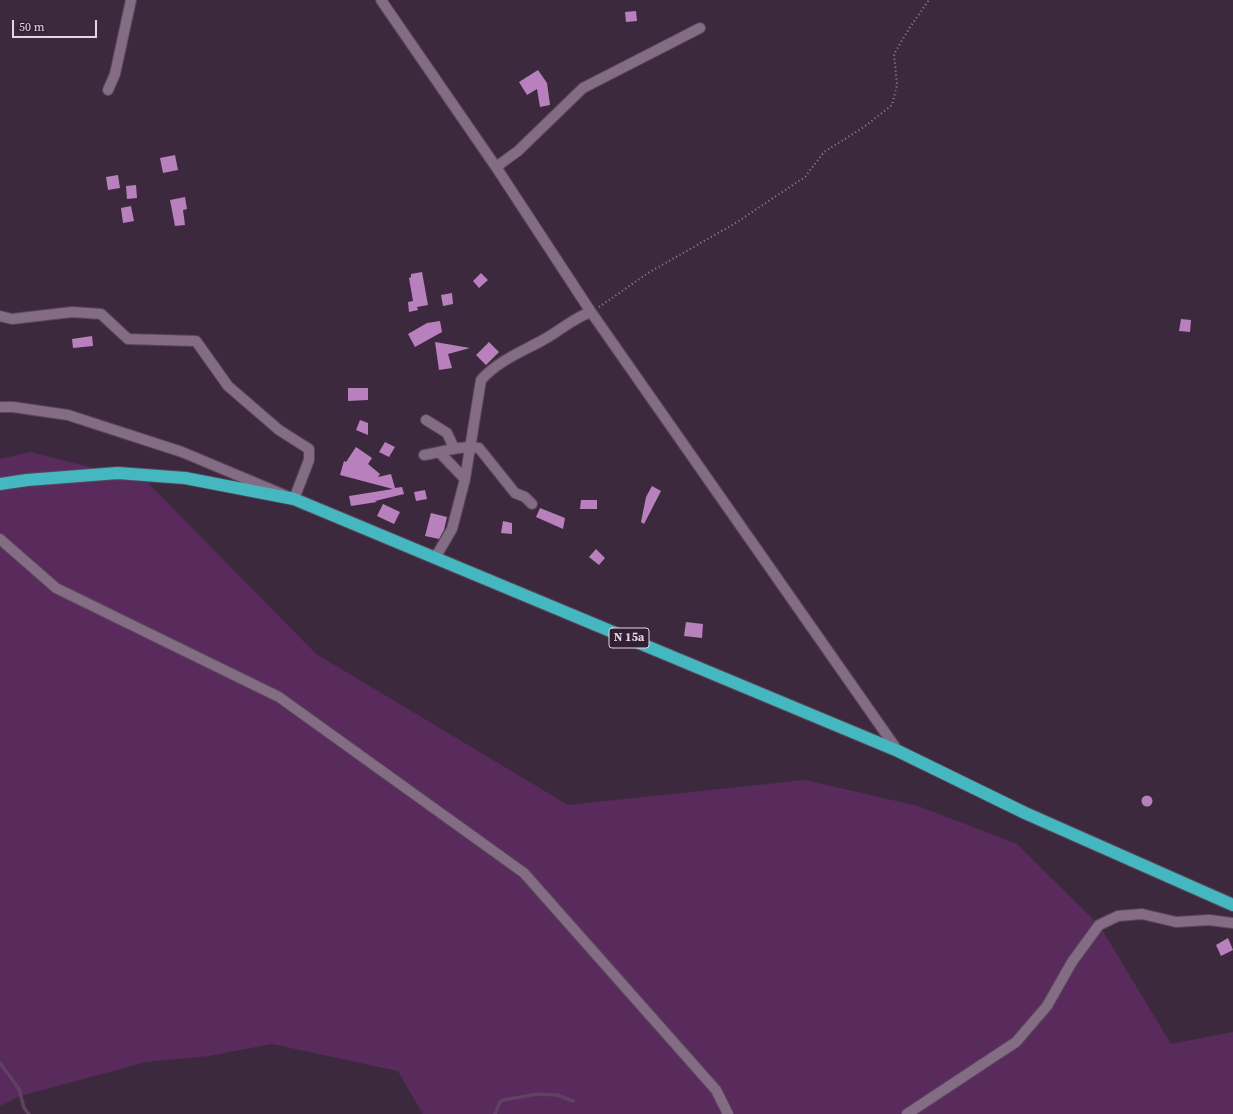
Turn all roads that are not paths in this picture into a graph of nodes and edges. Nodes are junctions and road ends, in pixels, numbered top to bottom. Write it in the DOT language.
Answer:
graph roads {
  1 [pos="131,0"];
  2 [pos="381,0"];
  3 [pos="700,28"];
  4 [pos="108,90"];
  5 [pos="496,167"];
  6 [pos="591,312"];
  7 [pos="0,316"];
  8 [pos="0,407"];
  9 [pos="426,420"];
  10 [pos="469,446"];
  11 [pos="454,448"];
  12 [pos="439,452"];
  13 [pos="424,455"];
  14 [pos="465,479"];
  15 [pos="0,484"];
  16 [pos="294,499"];
  17 [pos="532,504"];
  18 [pos="0,539"];
  19 [pos="435,558"];
  20 [pos="898,751"];
  21 [pos="1233,905"];
  22 [pos="1233,923"];
  23 [pos="728,1114"];
  24 [pos="907,1114"];
  1 -- 4 [label="street"];
  2 -- 5 [label="street"];
  3 -- 5 [label="street"];
  5 -- 6 [label="street"];
  6 -- 10 [label="street"];
  6 -- 20 [label="street"];
  7 -- 16 [label="street"];
  8 -- 16 [label="street"];
  9 -- 11 [label="street"];
  10 -- 11 [label="street"];
  10 -- 14 [label="street"];
  10 -- 17 [label="street"];
  11 -- 12 [label="street"];
  12 -- 13 [label="street"];
  12 -- 14 [label="street"];
  14 -- 19 [label="street"];
  15 -- 16 [label="highway, N 15a"];
  16 -- 19 [label="highway, N 15a"];
  18 -- 23 [label="street"];
  19 -- 20 [label="highway, N 15a"];
  20 -- 21 [label="highway, N 15a"];
  22 -- 24 [label="street"];
}
